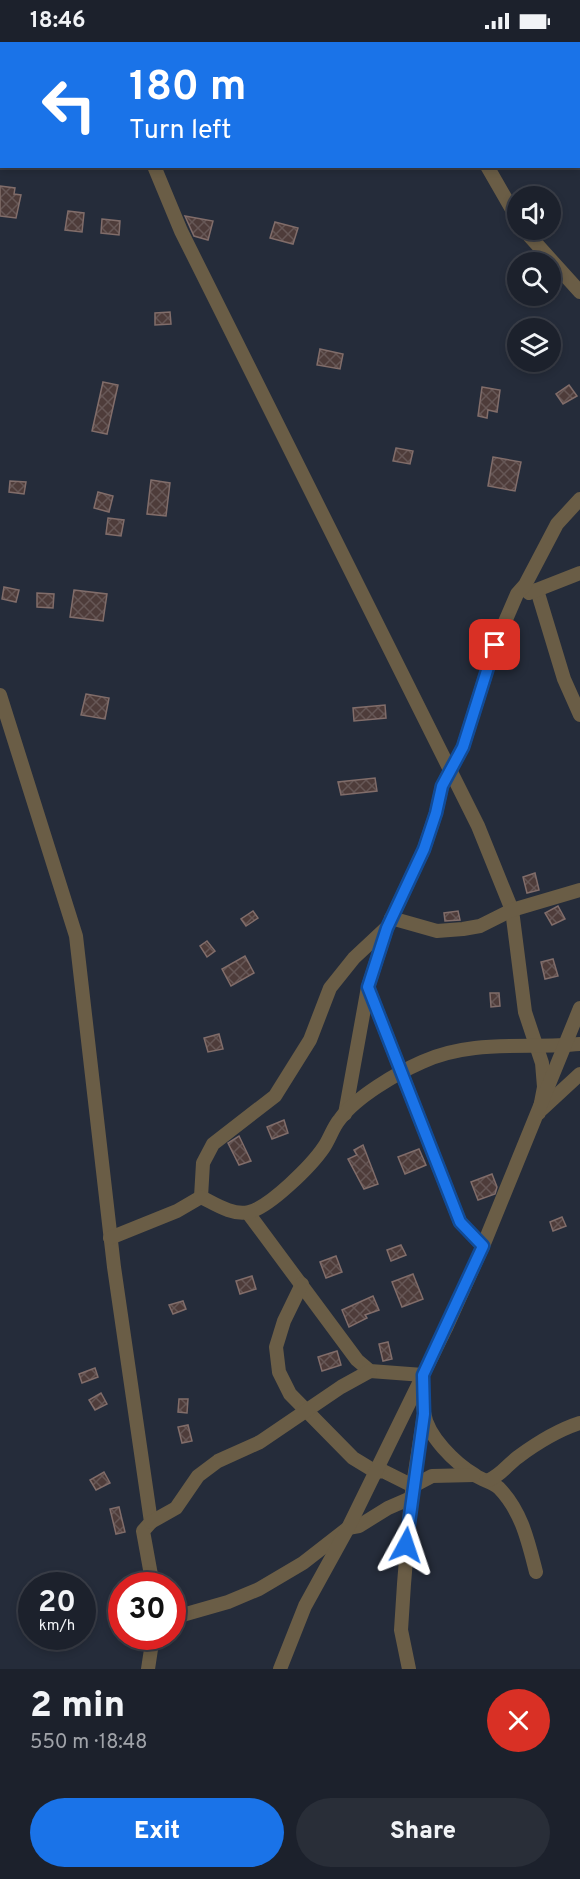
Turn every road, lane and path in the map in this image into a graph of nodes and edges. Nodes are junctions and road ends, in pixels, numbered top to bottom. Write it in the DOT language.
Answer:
graph roads {
  1 [pos="155,168"];
  2 [pos="488,168"];
  3 [pos="507,201"];
  4 [pos="533,240"];
  5 [pos="580,292"];
  6 [pos="580,499"];
  7 [pos="580,573"];
  8 [pos="537,591"];
  9 [pos="516,598"];
  10 [pos="0,695"];
  11 [pos="580,715"];
  12 [pos="449,772"];
  13 [pos="580,890"];
  14 [pos="512,910"];
  15 [pos="389,923"];
  16 [pos="368,987"];
  17 [pos="580,1008"];
  18 [pos="580,1044"];
  19 [pos="536,1046"];
  20 [pos="565,1046"];
  21 [pos="403,1073"];
  22 [pos="580,1074"];
  23 [pos="539,1113"];
  24 [pos="345,1114"];
  25 [pos="201,1197"];
  26 [pos="248,1213"];
  27 [pos="110,1238"];
  28 [pos="483,1246"];
  29 [pos="302,1284"];
  30 [pos="370,1371"];
  31 [pos="423,1375"];
  32 [pos="305,1411"];
  33 [pos="424,1414"];
  34 [pos="580,1423"];
  35 [pos="376,1472"];
  36 [pos="474,1475"];
  37 [pos="489,1480"];
  38 [pos="412,1492"];
  39 [pos="151,1522"];
  40 [pos="348,1528"];
  41 [pos="150,1572"];
  42 [pos="536,1572"];
  43 [pos="186,1613"];
  44 [pos="151,1650"];
  45 [pos="150,1654"];
  46 [pos="140,1669"];
  47 [pos="147,1669"];
  48 [pos="280,1669"];
  49 [pos="409,1669"];
  1 -- 12 [label="street"];
  2 -- 3 [label="street"];
  4 -- 5 [label="street"];
  6 -- 9 [label="street"];
  7 -- 8 [label="street"];
  8 -- 9 [label="street"];
  8 -- 11 [label="street"];
  9 -- 12 [label="street"];
  10 -- 27 [label="street"];
  12 -- 14 [label="street"];
  12 -- 15 [label="street"];
  13 -- 14 [label="street"];
  14 -- 15 [label="street"];
  14 -- 19 [label="street"];
  15 -- 16 [label="street"];
  15 -- 25 [label="street"];
  16 -- 21 [label="street"];
  16 -- 24 [label="street"];
  17 -- 20 [label="street"];
  18 -- 20 [label="street"];
  19 -- 20 [label="street"];
  19 -- 21 [label="street"];
  19 -- 23 [label="street"];
  20 -- 23 [label="street"];
  21 -- 24 [label="street"];
  21 -- 28 [label="street"];
  22 -- 23 [label="street"];
  23 -- 28 [label="street"];
  24 -- 26 [label="street"];
  25 -- 26 [label="street"];
  25 -- 27 [label="street"];
  26 -- 29 [label="street"];
  27 -- 39 [label="street"];
  28 -- 31 [label="street"];
  29 -- 30 [label="street"];
  29 -- 32 [label="street"];
  30 -- 31 [label="street"];
  30 -- 32 [label="street"];
  31 -- 33 [label="street"];
  31 -- 35 [label="street"];
  32 -- 35 [label="street"];
  32 -- 39 [label="street"];
  33 -- 36 [label="street"];
  33 -- 38 [label="street"];
  34 -- 37 [label="street"];
  35 -- 38 [label="street"];
  35 -- 40 [label="street"];
  36 -- 37 [label="street"];
  36 -- 38 [label="street"];
  37 -- 42 [label="street"];
  38 -- 40 [label="street"];
  38 -- 49 [label="street"];
  39 -- 41 [label="street"];
  40 -- 43 [label="street"];
  40 -- 48 [label="street"];
  44 -- 45 [label="street"];
  45 -- 46 [label="street"];
  45 -- 47 [label="street"];
}
